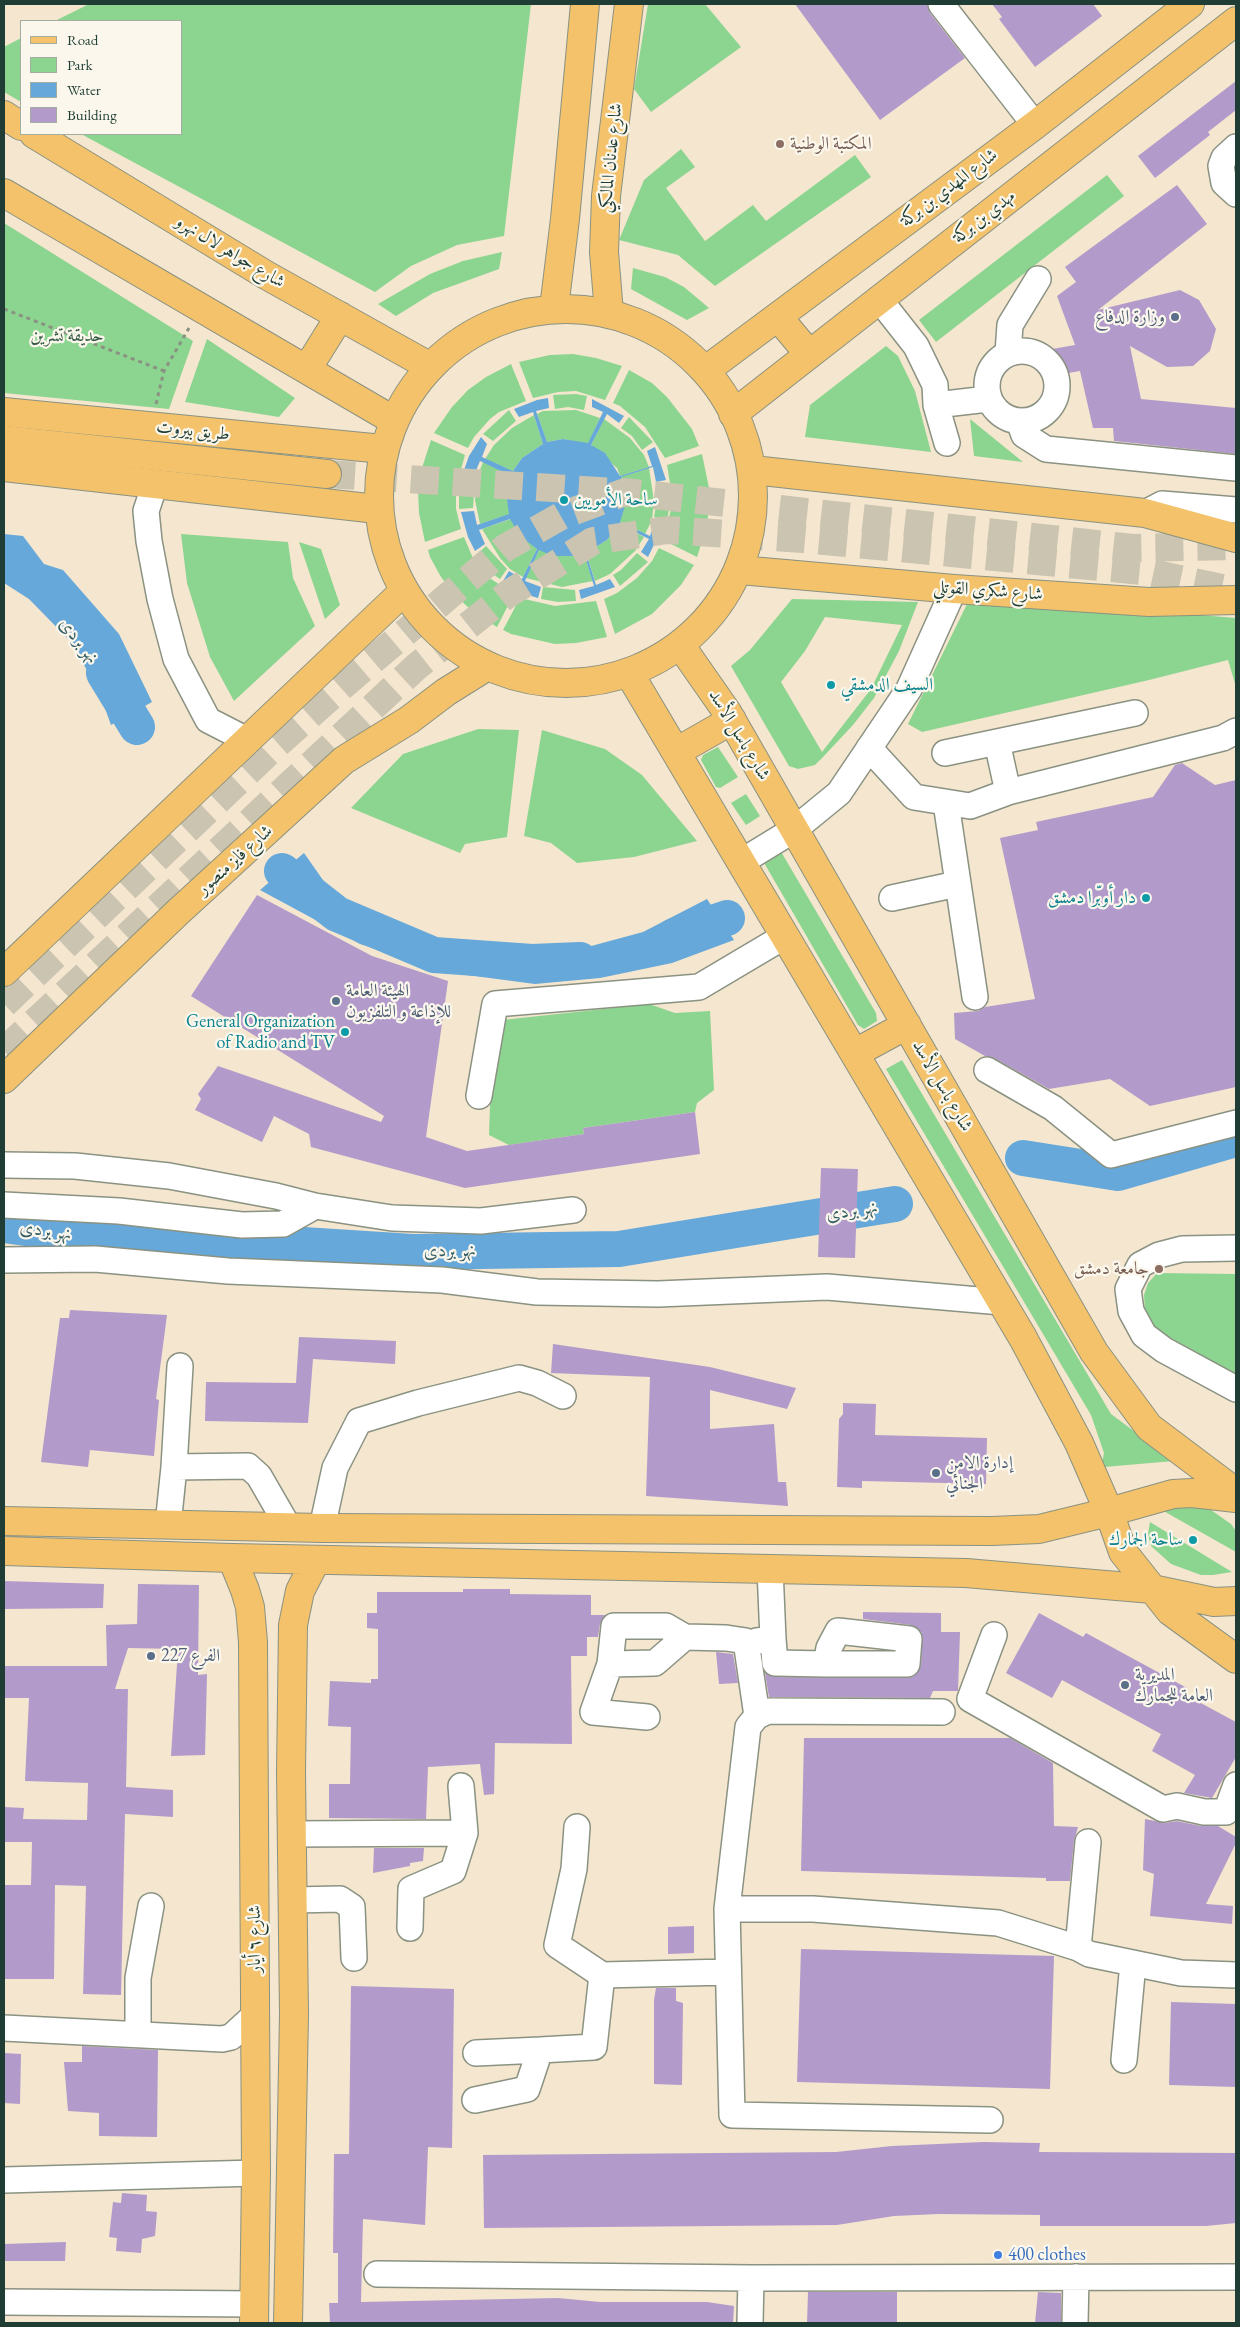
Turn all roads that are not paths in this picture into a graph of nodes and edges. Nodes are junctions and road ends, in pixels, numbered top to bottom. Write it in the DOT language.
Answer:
graph roads {
  1 [pos="585,4"];
  2 [pos="629,4"];
  3 [pos="941,4"];
  4 [pos="1190,4"];
  5 [pos="1236,21"];
  6 [pos="4,115"];
  7 [pos="20,125"];
  8 [pos="1035,125"];
  9 [pos="36,135"];
  10 [pos="1236,147"];
  11 [pos="4,193"];
  12 [pos="1236,194"];
  13 [pos="1038,279"];
  14 [pos="879,299"];
  15 [pos="554,308"];
  16 [pos="609,313"];
  17 [pos="340,316"];
  18 [pos="778,317"];
  19 [pos="1008,353"];
  20 [pos="809,354"];
  21 [pos="430,366"];
  22 [pos="307,369"];
  23 [pos="706,370"];
  24 [pos="988,399"];
  25 [pos="936,405"];
  26 [pos="4,412"];
  27 [pos="733,414"];
  28 [pos="393,420"];
  29 [pos="1019,421"];
  30 [pos="4,440"];
  31 [pos="947,443"];
  32 [pos="383,449"];
  33 [pos="4,467"];
  34 [pos="1236,468"];
  35 [pos="753,470"];
  36 [pos="326,474"];
  37 [pos="156,484"];
  38 [pos="377,510"];
  39 [pos="1236,510"];
  40 [pos="1145,513"];
  41 [pos="1236,538"];
  42 [pos="740,570"];
  43 [pos="954,589"];
  44 [pos="403,592"];
  45 [pos="1236,600"];
  46 [pos="681,646"];
  47 [pos="486,667"];
  48 [pos="630,674"];
  49 [pos="1136,713"];
  50 [pos="732,720"];
  51 [pos="1236,731"];
  52 [pos="247,740"];
  53 [pos="997,742"];
  54 [pos="869,748"];
  55 [pos="676,752"];
  56 [pos="945,754"];
  57 [pos="1008,792"];
  58 [pos="946,803"];
  59 [pos="795,829"];
  60 [pos="741,862"];
  61 [pos="957,884"];
  62 [pos="892,898"];
  63 [pos="785,936"];
  64 [pos="4,972"];
  65 [pos="975,998"];
  66 [pos="907,1025"];
  67 [pos="854,1053"];
  68 [pos="987,1070"];
  69 [pos="4,1079"];
  70 [pos="479,1096"];
  71 [pos="1236,1123"];
  72 [pos="4,1166"];
  73 [pos="4,1205"];
  74 [pos="315,1206"];
  75 [pos="573,1210"];
  76 [pos="1236,1248"];
  77 [pos="4,1260"];
  78 [pos="1002,1302"];
  79 [pos="180,1366"];
  80 [pos="1236,1390"];
  81 [pos="563,1396"];
  82 [pos="174,1467"];
  83 [pos="1236,1498"];
  84 [pos="1109,1512"];
  85 [pos="5,1520"];
  86 [pos="168,1525"];
  87 [pos="289,1528"];
  88 [pos="322,1528"];
  89 [pos="4,1552"];
  90 [pos="232,1558"];
  91 [pos="316,1560"];
  92 [pos="770,1569"];
  93 [pos="1152,1589"];
  94 [pos="1236,1601"];
  95 [pos="994,1635"];
  96 [pos="685,1637"];
  97 [pos="773,1640"];
  98 [pos="746,1641"];
  99 [pos="1236,1659"];
  100 [pos="610,1664"];
  101 [pos="826,1664"];
  102 [pos="942,1712"];
  103 [pos="757,1716"];
  104 [pos="647,1718"];
  105 [pos="291,1772"];
  106 [pos="254,1773"];
  107 [pos="1236,1785"];
  108 [pos="461,1786"];
  109 [pos="577,1827"];
  110 [pos="465,1833"];
  111 [pos="292,1834"];
  112 [pos="1088,1842"];
  113 [pos="293,1900"];
  114 [pos="151,1906"];
  115 [pos="727,1910"];
  116 [pos="410,1928"];
  117 [pos="1078,1948"];
  118 [pos="354,1958"];
  119 [pos="1133,1963"];
  120 [pos="728,1972"];
  121 [pos="602,1975"];
  122 [pos="1236,1975"];
  123 [pos="255,2015"];
  124 [pos="294,2015"];
  125 [pos="4,2028"];
  126 [pos="138,2034"];
  127 [pos="540,2050"];
  128 [pos="476,2053"];
  129 [pos="1124,2060"];
  130 [pos="475,2100"];
  131 [pos="990,2120"];
  132 [pos="256,2174"];
  133 [pos="4,2180"];
  134 [pos="255,2232"];
  135 [pos="289,2232"];
  136 [pos="377,2274"];
  137 [pos="1076,2277"];
  138 [pos="1236,2277"];
  139 [pos="751,2278"];
  140 [pos="4,2302"];
  141 [pos="254,2314"];
  142 [pos="288,2323"];
  143 [pos="750,2323"];
  144 [pos="1075,2323"];
  1 -- 15 [label="main road"];
  2 -- 16 [label="main road, شارع عدنان المالكي"];
  3 -- 8 [label="street"];
  4 -- 8 [label="main road, شارع المهدي بن بركة"];
  5 -- 14 [label="main road, مهدي بن بركة"];
  6 -- 7 [label="main road"];
  8 -- 18 [label="main road, شارع المهدي بن بركة"];
  9 -- 17 [label="main road, شارع جواهر لال نهرو"];
  10 -- 12 [label="street"];
  11 -- 22 [label="main road"];
  13 -- 19 [label="street"];
  14 -- 20 [label="main road, مهدي بن بركة"];
  14 -- 25 [label="street"];
  15 -- 16 [label="main road"];
  15 -- 21 [label="main road"];
  16 -- 23 [label="main road"];
  17 -- 21 [label="main road, شارع جواهر لال نهرو"];
  17 -- 22 [label="main road"];
  18 -- 20 [label="main road"];
  18 -- 23 [label="main road, شارع المهدي بن بركة"];
  19 -- 24 [label="street"];
  19 -- 29 [label="street"];
  20 -- 27 [label="main road, مهدي بن بركة"];
  21 -- 28 [label="main road"];
  22 -- 28 [label="main road"];
  23 -- 27 [label="main road"];
  24 -- 25 [label="street"];
  24 -- 29 [label="street"];
  25 -- 31 [label="street"];
  26 -- 32 [label="main road, طريق بيروت"];
  27 -- 35 [label="main road"];
  28 -- 32 [label="main road"];
  29 -- 34 [label="street"];
  30 -- 36 [label="main road"];
  32 -- 38 [label="main road"];
  33 -- 37 [label="main road"];
  35 -- 40 [label="main road"];
  35 -- 42 [label="main road"];
  37 -- 38 [label="main road"];
  37 -- 52 [label="street"];
  38 -- 44 [label="main road"];
  39 -- 40 [label="street"];
  40 -- 41 [label="main road"];
  42 -- 43 [label="main road, شارع شكري القوتلي"];
  42 -- 46 [label="main road"];
  43 -- 45 [label="main road, شارع شكري القوتلي"];
  43 -- 54 [label="street"];
  44 -- 47 [label="main road"];
  44 -- 52 [label="main road"];
  46 -- 48 [label="main road"];
  46 -- 50 [label="main road, شارع باسل الأسد"];
  47 -- 48 [label="main road"];
  47 -- 69 [label="main road, شارع فايز منصور"];
  48 -- 55 [label="main road"];
  49 -- 53 [label="street"];
  50 -- 55 [label="main road"];
  50 -- 59 [label="main road, شارع باسل الأسد"];
  51 -- 57 [label="street"];
  52 -- 64 [label="main road"];
  53 -- 56 [label="street"];
  53 -- 57 [label="street"];
  54 -- 58 [label="street"];
  54 -- 59 [label="street"];
  55 -- 60 [label="main road"];
  57 -- 58 [label="street"];
  58 -- 61 [label="street"];
  59 -- 60 [label="street"];
  59 -- 66 [label="main road, شارع باسل الأسد"];
  60 -- 63 [label="main road"];
  61 -- 62 [label="street"];
  61 -- 65 [label="street"];
  63 -- 67 [label="main road"];
  63 -- 70 [label="street"];
  66 -- 67 [label="main road"];
  66 -- 83 [label="main road, شارع باسل الأسد"];
  67 -- 78 [label="main road"];
  68 -- 71 [label="street"];
  72 -- 74 [label="street"];
  73 -- 74 [label="street"];
  74 -- 75 [label="street"];
  76 -- 80 [label="street"];
  77 -- 78 [label="street"];
  78 -- 84 [label="main road"];
  79 -- 82 [label="street"];
  81 -- 88 [label="street"];
  82 -- 86 [label="street"];
  82 -- 87 [label="street"];
  83 -- 84 [label="main road"];
  84 -- 88 [label="main road"];
  84 -- 93 [label="main road"];
  85 -- 86 [label="main road"];
  86 -- 87 [label="main road"];
  87 -- 88 [label="main road"];
  89 -- 90 [label="main road"];
  90 -- 91 [label="main road"];
  90 -- 106 [label="main road, شارع ٦ أيار"];
  91 -- 92 [label="main road"];
  91 -- 105 [label="main road"];
  92 -- 93 [label="main road"];
  92 -- 97 [label="street"];
  93 -- 94 [label="main road"];
  93 -- 99 [label="main road"];
  95 -- 107 [label="street"];
  96 -- 98 [label="street"];
  96 -- 100 [label="street"];
  96 -- 100 [label="street"];
  97 -- 98 [label="street"];
  97 -- 101 [label="street"];
  98 -- 103 [label="street"];
  100 -- 104 [label="street"];
  102 -- 103 [label="street"];
  103 -- 115 [label="street"];
  105 -- 106 [label="main road"];
  105 -- 111 [label="main road"];
  106 -- 123 [label="main road, شارع ٦ أيار"];
  108 -- 110 [label="street"];
  109 -- 121 [label="street"];
  110 -- 111 [label="street"];
  110 -- 116 [label="street"];
  111 -- 113 [label="main road"];
  112 -- 117 [label="street"];
  113 -- 118 [label="street"];
  113 -- 124 [label="main road"];
  114 -- 126 [label="street"];
  115 -- 117 [label="street"];
  115 -- 120 [label="street"];
  117 -- 119 [label="street"];
  119 -- 122 [label="street"];
  119 -- 129 [label="street"];
  120 -- 121 [label="street"];
  120 -- 131 [label="street"];
  121 -- 127 [label="street"];
  123 -- 124 [label="main road"];
  123 -- 126 [label="street"];
  123 -- 132 [label="main road, شارع ٦ أيار"];
  124 -- 135 [label="main road"];
  125 -- 126 [label="street"];
  127 -- 128 [label="street"];
  127 -- 130 [label="street"];
  132 -- 133 [label="street"];
  132 -- 134 [label="main road, شارع ٦ أيار"];
  134 -- 135 [label="main road"];
  134 -- 141 [label="main road, شارع ٦ أيار"];
  135 -- 142 [label="main road"];
  136 -- 139 [label="street"];
  137 -- 138 [label="street"];
  137 -- 139 [label="street"];
  137 -- 144 [label="street"];
  139 -- 143 [label="street"];
  140 -- 141 [label="street"];
}
